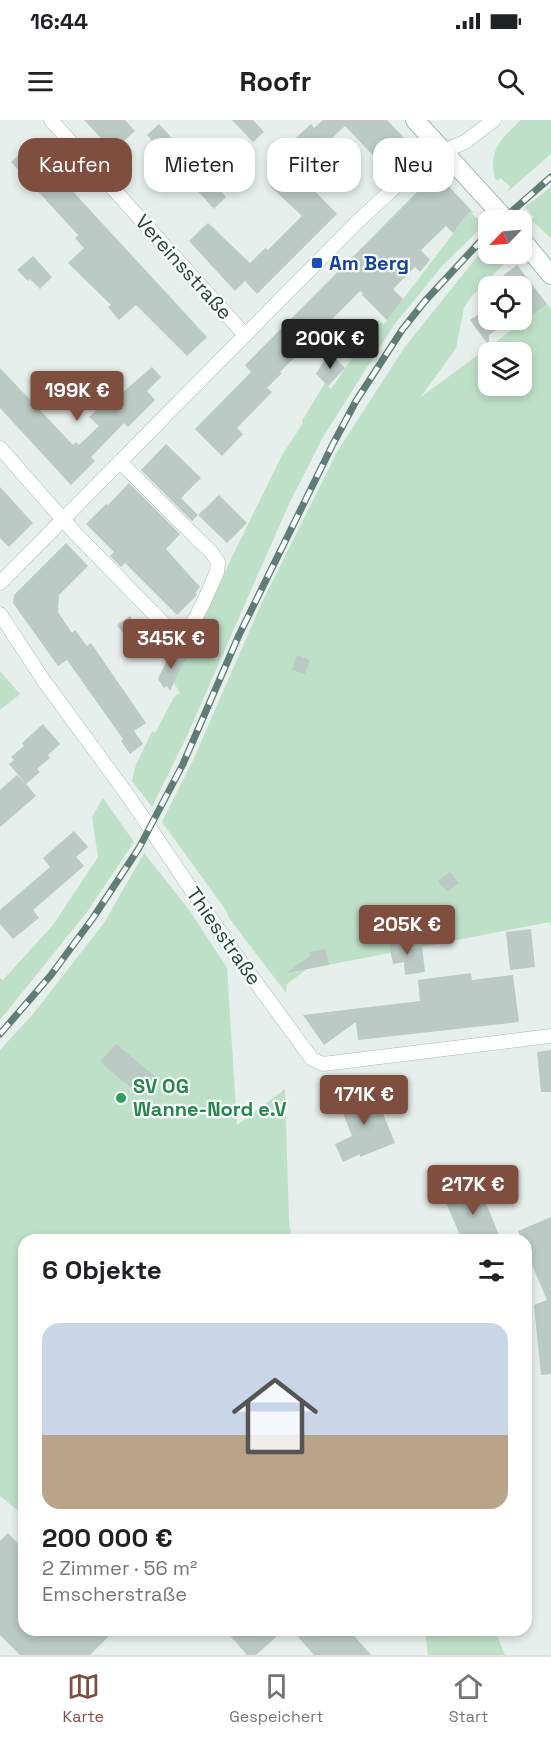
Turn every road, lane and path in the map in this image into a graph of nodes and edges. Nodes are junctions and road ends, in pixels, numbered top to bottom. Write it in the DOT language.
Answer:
graph roads {
  1 [pos="51,120"];
  2 [pos="415,120"];
  3 [pos="494,120"];
  4 [pos="432,138"];
  5 [pos="454,147"];
  6 [pos="454,161"];
  7 [pos="389,192"];
  8 [pos="497,210"];
  9 [pos="532,252"];
  10 [pos="551,275"];
  11 [pos="245,335"];
  12 [pos="0,448"];
  13 [pos="120,462"];
  14 [pos="63,518"];
  15 [pos="0,583"];
  16 [pos="0,614"];
  17 [pos="551,1036"];
  1 -- 11 [label="street, Vereinsstraße"];
  2 -- 4 [label="street"];
  3 -- 5 [label="street"];
  6 -- 8 [label="street"];
  7 -- 11 [label="street"];
  9 -- 10 [label="street"];
  11 -- 13 [label="street"];
  12 -- 14 [label="street"];
  13 -- 14 [label="street"];
  13 -- 14 [label="street"];
  14 -- 15 [label="street"];
  16 -- 17 [label="street, Thiesstraße"];
}
